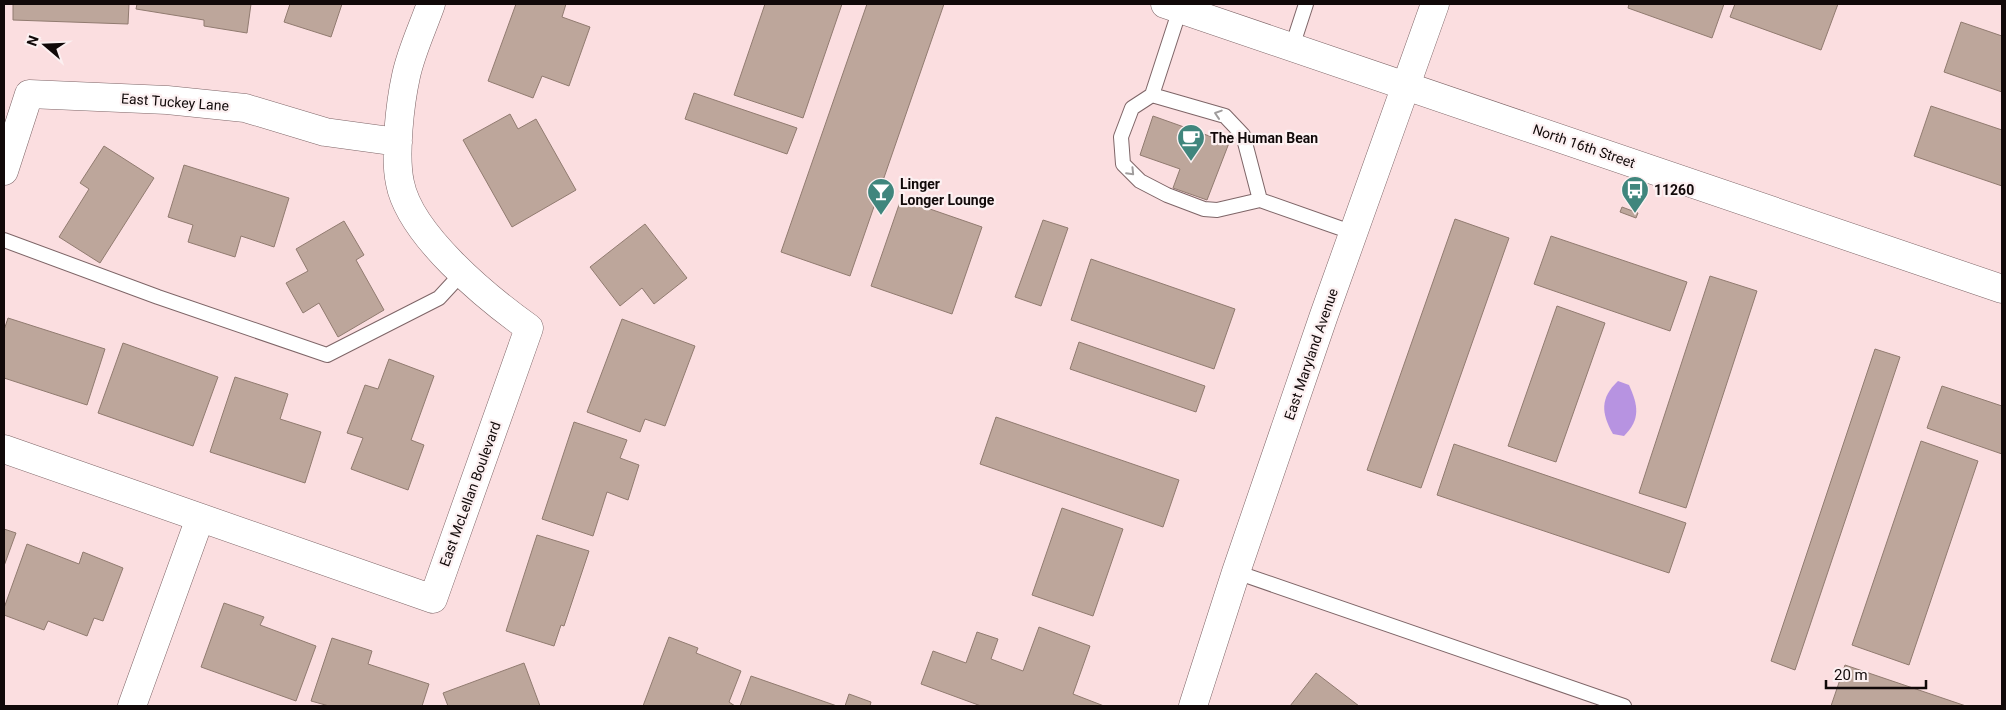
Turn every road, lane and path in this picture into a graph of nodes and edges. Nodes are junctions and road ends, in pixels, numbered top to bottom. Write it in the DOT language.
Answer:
graph roads {
  1 [pos="431,4"];
  2 [pos="1306,4"];
  3 [pos="1435,4"];
  4 [pos="1172,6"];
  5 [pos="1292,47"];
  6 [pos="1406,86"];
  7 [pos="1152,95"];
  8 [pos="398,142"];
  9 [pos="4,171"];
  10 [pos="1260,200"];
  11 [pos="1354,233"];
  12 [pos="4,240"];
  13 [pos="464,272"];
  14 [pos="2002,289"];
  15 [pos="4,449"];
  16 [pos="200,518"];
  17 [pos="1236,572"];
  18 [pos="132,706"];
  19 [pos="1193,706"];
  20 [pos="1624,706"];
  1 -- 8 [label="street, East McLellan Boulevard"];
  2 -- 5 [label="lane"];
  3 -- 6 [label="street, East Maryland Avenue"];
  4 -- 5 [label="street, North 16th Street"];
  4 -- 7 [label="lane"];
  5 -- 6 [label="street, North 16th Street"];
  6 -- 11 [label="street, East Maryland Avenue"];
  6 -- 14 [label="street, North 16th Street"];
  10 -- 7 [label="lane, one-way"];
  7 -- 10 [label="lane, one-way"];
  8 -- 9 [label="street, East Tuckey Lane"];
  8 -- 13 [label="street, East McLellan Boulevard"];
  10 -- 11 [label="lane"];
  11 -- 17 [label="street, East Maryland Avenue"];
  12 -- 13 [label="lane"];
  13 -- 16 [label="street, East McLellan Boulevard"];
  15 -- 16 [label="street"];
  16 -- 18 [label="street"];
  17 -- 19 [label="street, East Maryland Avenue"];
  17 -- 20 [label="lane"];
}
